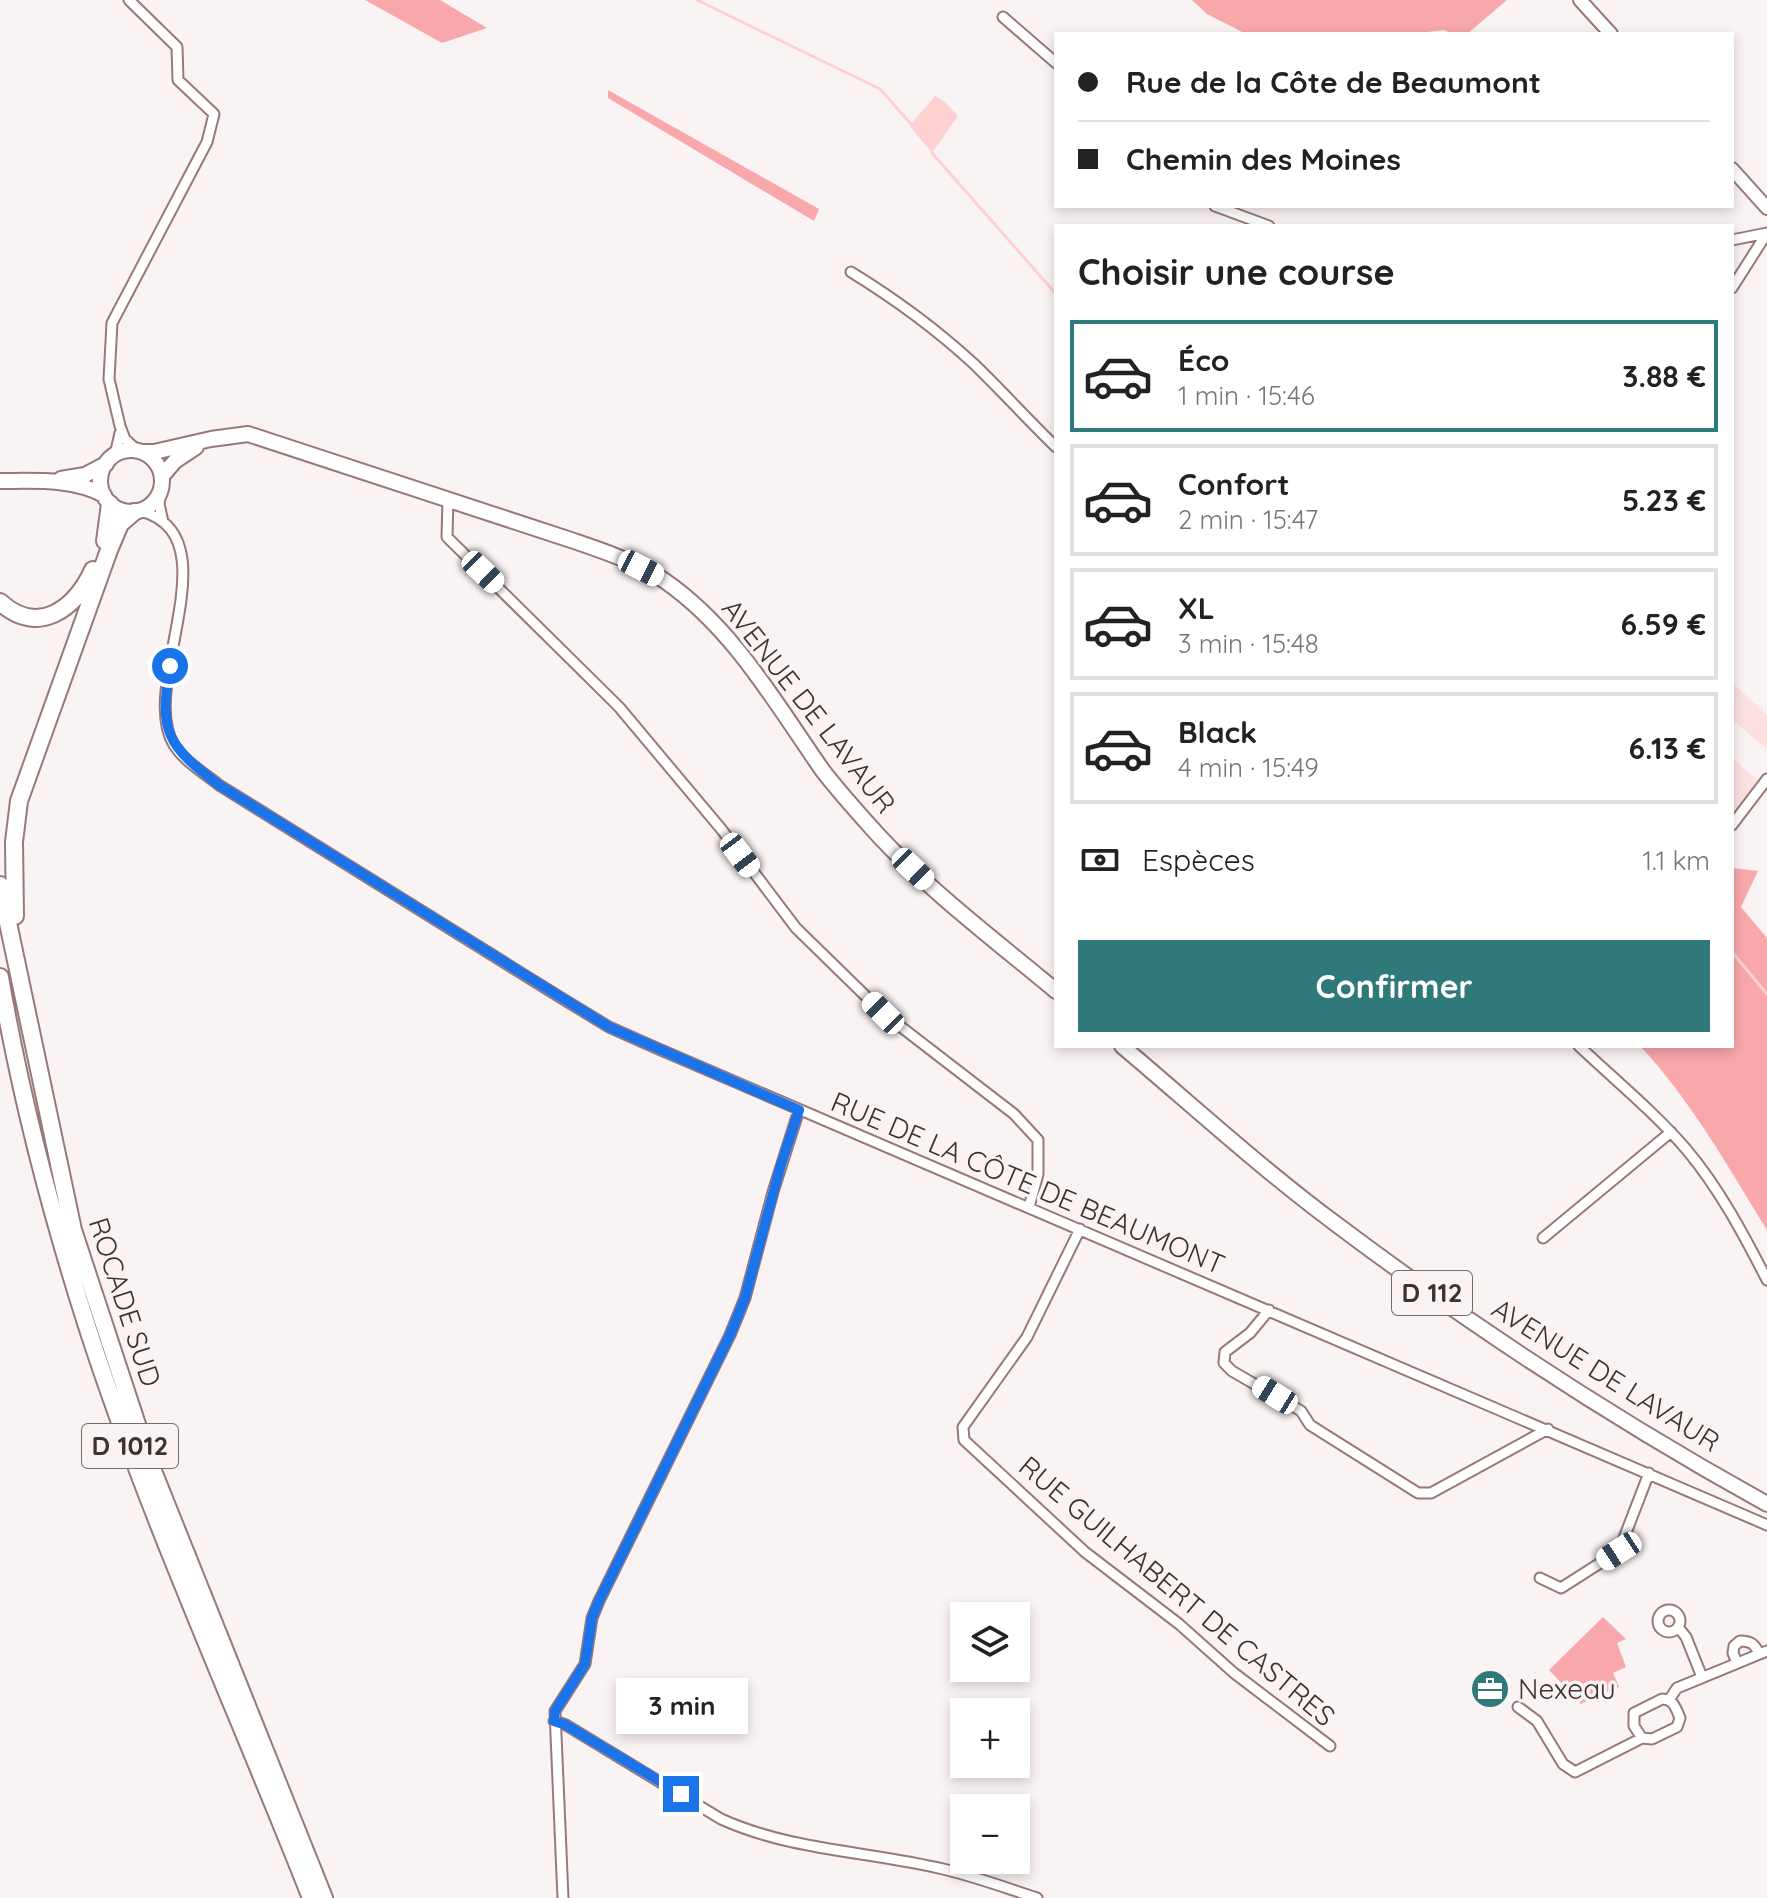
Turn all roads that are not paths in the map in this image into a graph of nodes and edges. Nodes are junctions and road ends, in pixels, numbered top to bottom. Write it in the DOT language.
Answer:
graph roads {
  1 [pos="129,0"];
  2 [pos="1580,0"];
  3 [pos="1003,17"];
  4 [pos="1609,32"];
  5 [pos="1054,61"];
  6 [pos="1734,171"];
  7 [pos="1220,208"];
  8 [pos="1767,208"];
  9 [pos="1264,224"];
  10 [pos="1767,233"];
  11 [pos="1734,240"];
  12 [pos="851,272"];
  13 [pos="1734,285"];
  14 [pos="120,426"];
  15 [pos="211,439"];
  16 [pos="1054,445"];
  17 [pos="140,451"];
  18 [pos="110,459"];
  19 [pos="162,476"];
  20 [pos="0,481"];
  21 [pos="52,481"];
  22 [pos="161,492"];
  23 [pos="448,499"];
  24 [pos="107,500"];
  25 [pos="137,511"];
  26 [pos="163,522"];
  27 [pos="0,602"];
  28 [pos="1767,779"];
  29 [pos="1734,822"];
  30 [pos="0,885"];
  31 [pos="0,977"];
  32 [pos="1054,989"];
  33 [pos="23,1001"];
  34 [pos="1124,1048"];
  35 [pos="1581,1048"];
  36 [pos="799,1110"];
  37 [pos="1671,1132"];
  38 [pos="1029,1207"];
  39 [pos="1080,1229"];
  40 [pos="1543,1238"];
  41 [pos="1767,1280"];
  42 [pos="1269,1310"];
  43 [pos="1548,1429"];
  44 [pos="1649,1473"];
  45 [pos="1767,1504"];
  46 [pos="1767,1525"];
  47 [pos="1540,1578"];
  48 [pos="1678,1627"];
  49 [pos="1763,1652"];
  50 [pos="1737,1663"];
  51 [pos="1702,1677"];
  52 [pos="1669,1700"];
  53 [pos="1518,1707"];
  54 [pos="554,1721"];
  55 [pos="1642,1738"];
  56 [pos="1330,1746"];
  57 [pos="311,1898"];
  58 [pos="324,1898"];
  59 [pos="563,1898"];
  60 [pos="1037,1898"];
  1 -- 14 [label="street"];
  2 -- 4 [label="main road"];
  3 -- 5 [label="street"];
  6 -- 8 [label="main road"];
  7 -- 9 [label="street"];
  10 -- 11 [label="street"];
  10 -- 13 [label="street"];
  12 -- 16 [label="street"];
  14 -- 17 [label="street"];
  14 -- 18 [label="street"];
  15 -- 17 [label="main road, AVENUE DE LAVAUR"];
  15 -- 19 [label="main road"];
  15 -- 23 [label="main road, AVENUE DE LAVAUR"];
  17 -- 18 [label="main road"];
  17 -- 19 [label="main road"];
  18 -- 21 [label="main road"];
  18 -- 24 [label="main road"];
  19 -- 22 [label="main road"];
  20 -- 21 [label="main road"];
  21 -- 24 [label="main road"];
  22 -- 25 [label="main road"];
  22 -- 26 [label="street, RUE DE LA CÔTE DE BEAUMONT"];
  23 -- 32 [label="main road, AVENUE DE LAVAUR"];
  23 -- 38 [label="street"];
  24 -- 25 [label="main road"];
  24 -- 27 [label="highway"];
  25 -- 26 [label="street"];
  25 -- 33 [label="highway"];
  26 -- 36 [label="street, RUE DE LA CÔTE DE BEAUMONT"];
  28 -- 29 [label="street"];
  30 -- 33 [label="highway, ROCADE SUD / D 1012"];
  31 -- 57 [label="highway, ROCADE SUD / D 1012"];
  33 -- 58 [label="highway, ROCADE SUD / D 1012"];
  34 -- 45 [label="main road, AVENUE DE LAVAUR / D 112"];
  35 -- 37 [label="street"];
  36 -- 38 [label="street, RUE DE LA CÔTE DE BEAUMONT"];
  36 -- 54 [label="street"];
  37 -- 40 [label="street"];
  37 -- 41 [label="street"];
  38 -- 39 [label="street, RUE DE LA CÔTE DE BEAUMONT"];
  39 -- 42 [label="street, RUE DE LA CÔTE DE BEAUMONT"];
  39 -- 56 [label="street, RUE GUILHABERT DE CASTRES"];
  42 -- 43 [label="street, RUE DE LA CÔTE DE BEAUMONT"];
  42 -- 43 [label="street"];
  43 -- 44 [label="street, RUE DE LA CÔTE DE BEAUMONT"];
  44 -- 46 [label="street, RUE DE LA CÔTE DE BEAUMONT"];
  44 -- 47 [label="street"];
  48 -- 51 [label="street"];
  49 -- 50 [label="street"];
  49 -- 50 [label="street"];
  50 -- 51 [label="street"];
  51 -- 52 [label="street"];
  52 -- 55 [label="street"];
  52 -- 55 [label="street"];
  53 -- 55 [label="street"];
  54 -- 59 [label="street"];
  54 -- 60 [label="street"];
}
